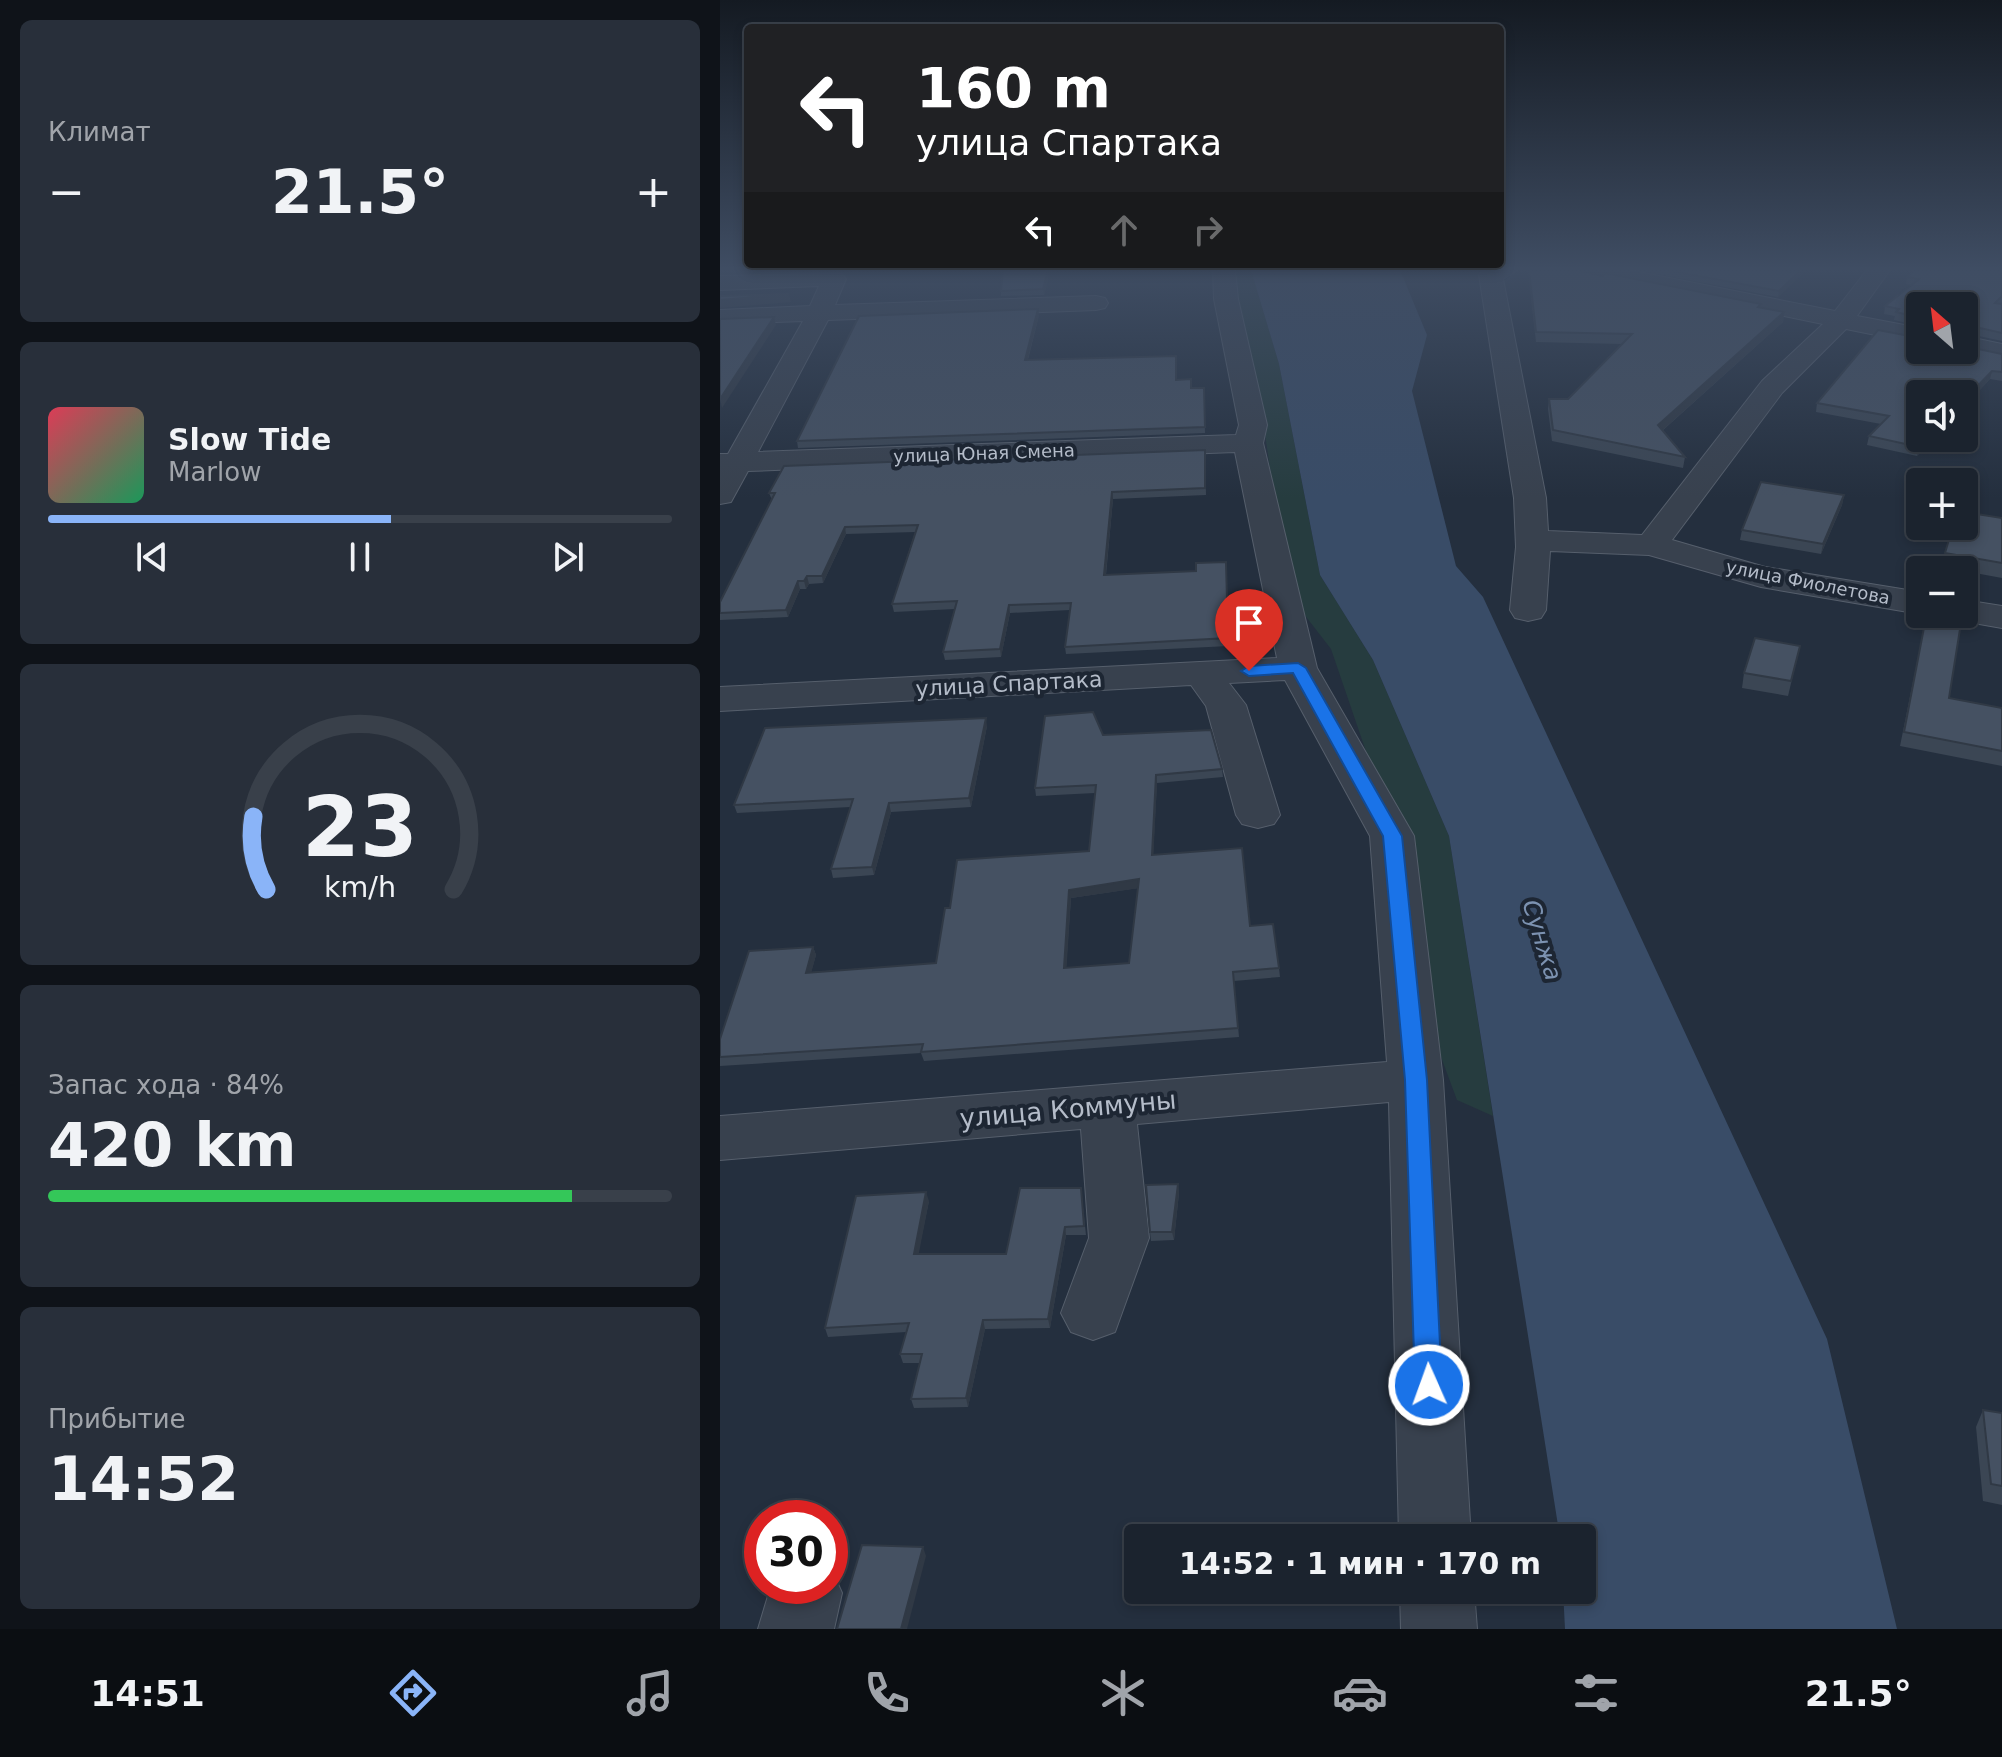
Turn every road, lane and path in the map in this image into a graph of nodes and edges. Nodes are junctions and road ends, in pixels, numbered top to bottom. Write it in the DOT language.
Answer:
graph roads {
  1 [pos="800,346"];
  2 [pos="1236,346"];
  3 [pos="1503,346"];
  4 [pos="1814,346"];
  5 [pos="1978,347"];
  6 [pos="2002,352"];
  7 [pos="1248,443"];
  8 [pos="729,463"];
  9 [pos="720,495"];
  10 [pos="1532,540"];
  11 [pos="1651,545"];
  12 [pos="1906,601"];
  13 [pos="1528,610"];
  14 [pos="1978,613"];
  15 [pos="2002,617"];
  16 [pos="1298,668"];
  17 [pos="1201,673"];
  18 [pos="720,699"];
  19 [pos="1258,815"];
  20 [pos="1416,1080"];
  21 [pos="1107,1106"];
  22 [pos="720,1138"];
  23 [pos="1093,1313"];
  24 [pos="1434,1524"];
  25 [pos="1438,1604"];
  26 [pos="1439,1629"];
  1 -- 8 [label="street"];
  2 -- 7 [label="street"];
  3 -- 10 [label="street"];
  4 -- 11 [label="street"];
  5 -- 6 [label="street"];
  7 -- 8 [label="street, улица Юная Смена"];
  7 -- 16 [label="street"];
  8 -- 9 [label="street"];
  10 -- 11 [label="street, улица Фиолетова"];
  10 -- 13 [label="street"];
  11 -- 12 [label="street, улица Фиолетова"];
  14 -- 15 [label="street"];
  16 -- 17 [label="street, улица Спартака"];
  16 -- 20 [label="street"];
  17 -- 18 [label="street, улица Спартака"];
  17 -- 19 [label="street"];
  20 -- 21 [label="street, улица Коммуны"];
  20 -- 24 [label="street"];
  21 -- 22 [label="street, улица Коммуны"];
  21 -- 23 [label="street"];
  25 -- 26 [label="street"];
}
